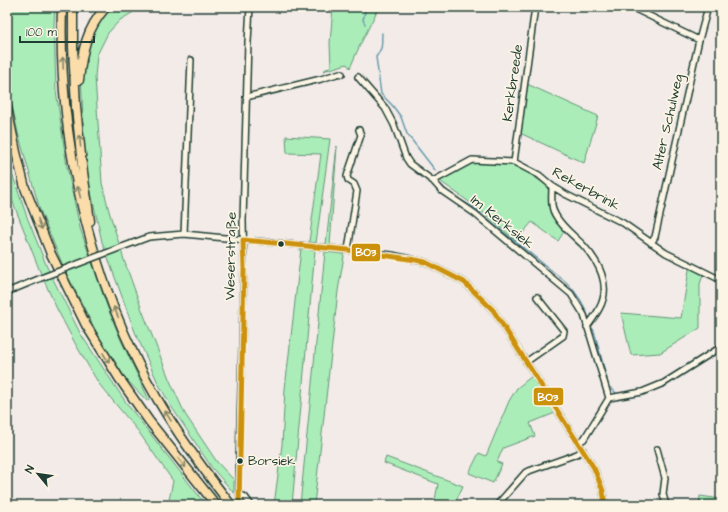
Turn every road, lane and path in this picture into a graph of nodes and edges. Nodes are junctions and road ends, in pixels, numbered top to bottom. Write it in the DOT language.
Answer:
graph roads {
  1 [pos="62,7"];
  2 [pos="73,7"];
  3 [pos="106,7"];
  4 [pos="250,7"];
  5 [pos="535,7"];
  6 [pos="632,7"];
  7 [pos="708,7"];
  8 [pos="699,40"];
  9 [pos="191,60"];
  10 [pos="342,74"];
  11 [pos="358,78"];
  12 [pos="246,97"];
  13 [pos="76,107"];
  14 [pos="7,108"];
  15 [pos="359,130"];
  16 [pos="7,131"];
  17 [pos="16,152"];
  18 [pos="514,162"];
  19 [pos="433,181"];
  20 [pos="552,186"];
  21 [pos="184,234"];
  22 [pos="243,240"];
  23 [pos="92,243"];
  24 [pos="651,243"];
  25 [pos="348,250"];
  26 [pos="721,280"];
  27 [pos="7,292"];
  28 [pos="537,297"];
  29 [pos="588,326"];
  30 [pos="721,347"];
  31 [pos="526,362"];
  32 [pos="609,398"];
  33 [pos="579,442"];
  34 [pos="657,449"];
  35 [pos="583,450"];
  36 [pos="239,494"];
  37 [pos="239,503"];
  38 [pos="216,505"];
  39 [pos="231,505"];
  40 [pos="251,505"];
  41 [pos="497,505"];
  42 [pos="605,505"];
  43 [pos="666,505"];
  23 -- 1 [label="highway, one-way"];
  2 -- 13 [label="highway"];
  3 -- 13 [label="highway"];
  4 -- 12 [label="street, Weserstraße"];
  5 -- 18 [label="street, Kerkbreede"];
  6 -- 8 [label="street"];
  7 -- 8 [label="street, Alter Schulweg"];
  8 -- 24 [label="street, Alter Schulweg"];
  9 -- 21 [label="street"];
  10 -- 12 [label="street"];
  11 -- 19 [label="street, Im Kerksiek"];
  12 -- 22 [label="street, Weserstraße"];
  23 -- 13 [label="highway, one-way"];
  14 -- 17 [label="highway"];
  15 -- 25 [label="street"];
  16 -- 17 [label="highway"];
  17 -- 38 [label="highway, one-way"];
  18 -- 19 [label="street, Rekerbrink"];
  18 -- 20 [label="street, Rekerbrink"];
  19 -- 29 [label="street, Im Kerksiek"];
  20 -- 24 [label="street, Rekerbrink"];
  20 -- 29 [label="street"];
  21 -- 22 [label="street"];
  21 -- 27 [label="street, bridge"];
  22 -- 25 [label="street"];
  22 -- 36 [label="street, Weserstraße"];
  39 -- 23 [label="highway, one-way"];
  24 -- 26 [label="street, Rekerbrink"];
  25 -- 31 [label="street"];
  28 -- 31 [label="street"];
  29 -- 32 [label="street, Im Kerksiek"];
  30 -- 32 [label="street"];
  31 -- 33 [label="street"];
  32 -- 33 [label="street"];
  33 -- 35 [label="street"];
  34 -- 43 [label="street"];
  35 -- 41 [label="street"];
  35 -- 42 [label="street"];
  36 -- 37 [label="street, Weserstraße"];
  36 -- 40 [label="street"];
}
